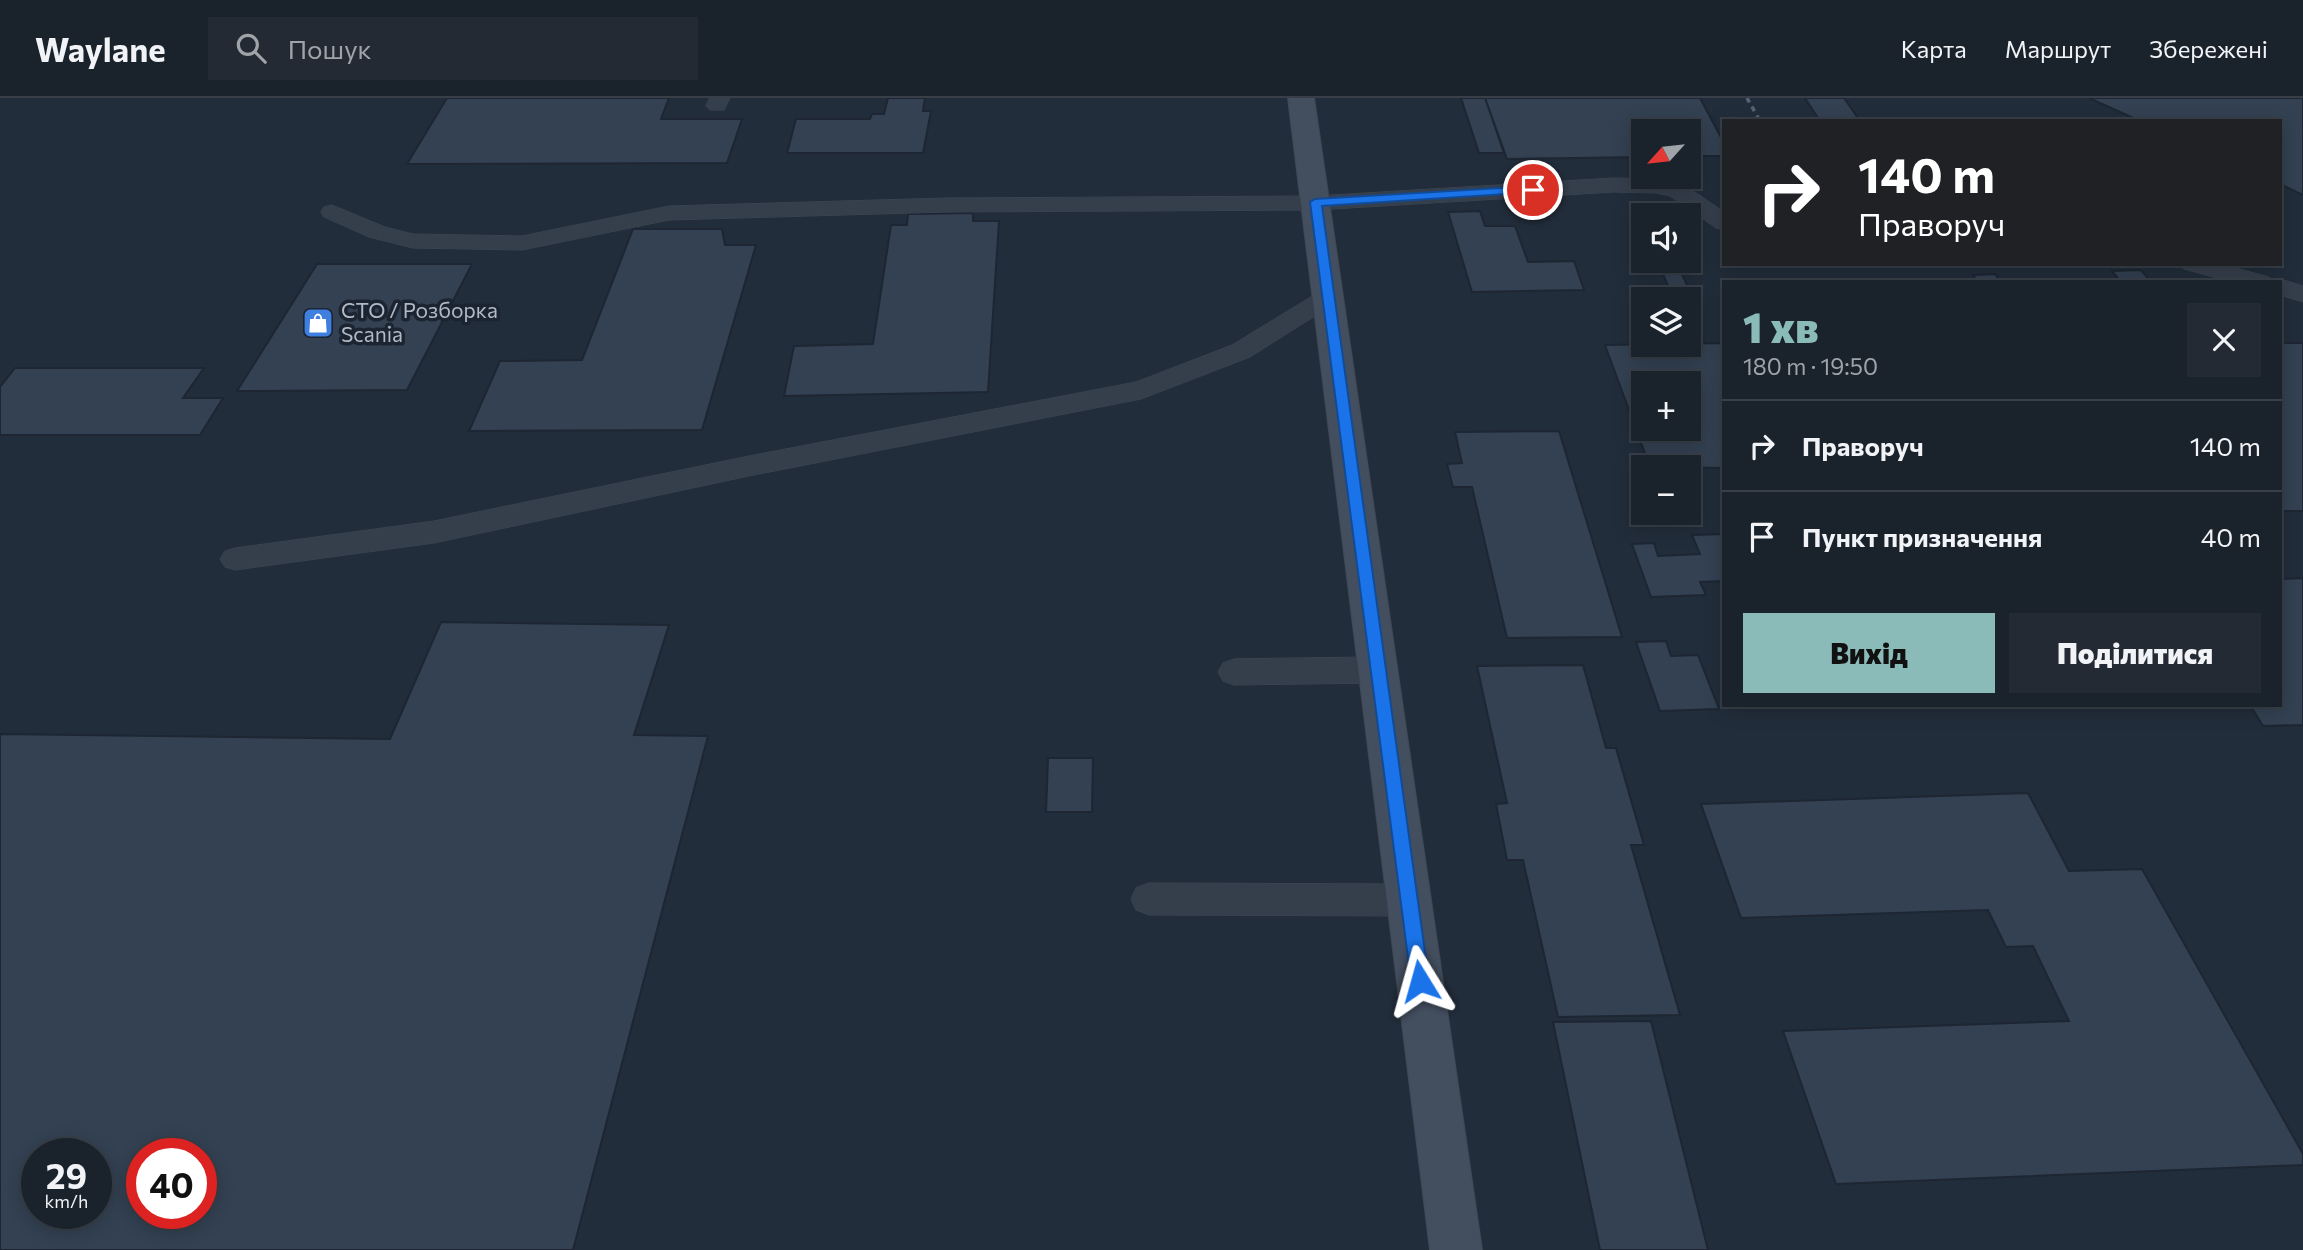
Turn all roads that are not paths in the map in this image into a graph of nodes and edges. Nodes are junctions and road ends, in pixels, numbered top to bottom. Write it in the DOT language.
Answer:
graph roads {
  1 [pos="1301,98"];
  2 [pos="1315,202"];
  3 [pos="332,212"];
  4 [pos="1722,222"];
  5 [pos="2200,266"];
  6 [pos="2252,280"];
  7 [pos="2282,288"];
  8 [pos="2303,294"];
  9 [pos="1328,297"];
  10 [pos="235,559"];
  11 [pos="1378,670"];
  12 [pos="1234,672"];
  13 [pos="1149,900"];
  14 [pos="1409,900"];
  15 [pos="1456,1250"];
  1 -- 2 [label="street"];
  2 -- 3 [label="lane"];
  2 -- 4 [label="lane"];
  2 -- 9 [label="street"];
  5 -- 6 [label="lane"];
  7 -- 8 [label="lane"];
  9 -- 10 [label="lane"];
  9 -- 11 [label="street"];
  11 -- 12 [label="lane"];
  11 -- 14 [label="street"];
  13 -- 14 [label="lane"];
  14 -- 15 [label="street"];
}
